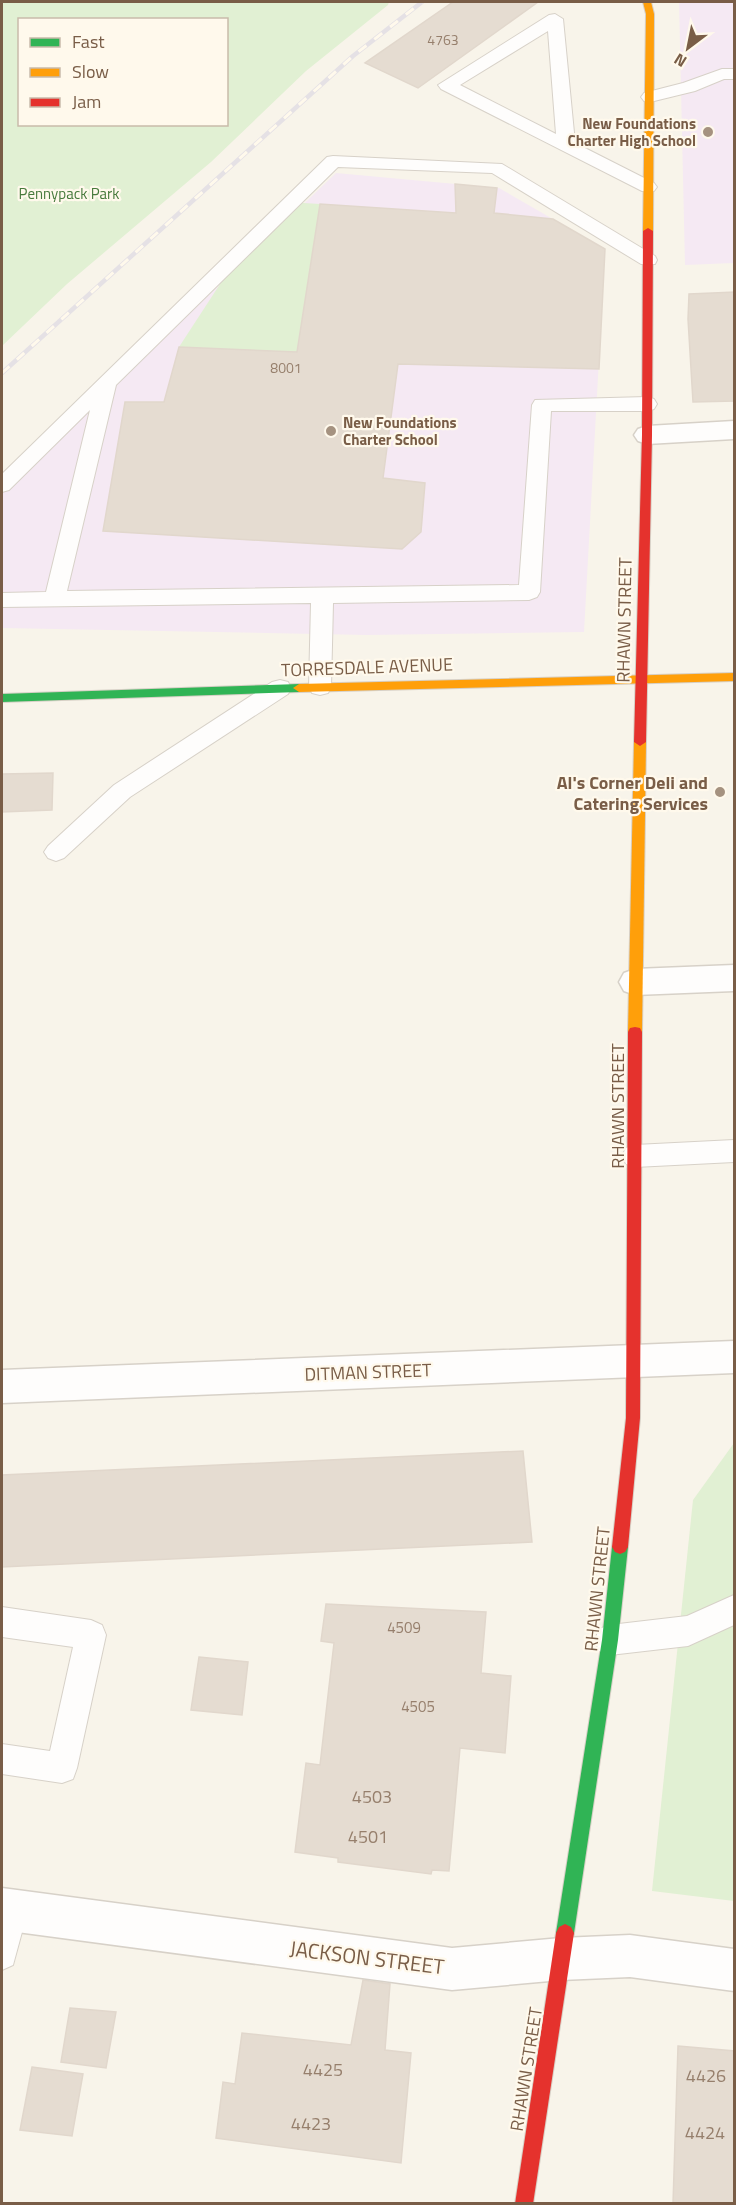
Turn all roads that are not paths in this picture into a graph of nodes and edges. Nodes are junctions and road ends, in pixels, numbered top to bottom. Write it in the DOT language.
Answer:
graph roads {
  1 [pos="647,2"];
  2 [pos="735,74"];
  3 [pos="650,97"];
  4 [pos="566,145"];
  5 [pos="648,187"];
  6 [pos="648,260"];
  7 [pos="107,381"];
  8 [pos="647,404"];
  9 [pos="735,430"];
  10 [pos="647,435"];
  11 [pos="2,485"];
  12 [pos="322,595"];
  13 [pos="55,599"];
  14 [pos="2,600"];
  15 [pos="735,677"];
  16 [pos="641,679"];
  17 [pos="320,687"];
  18 [pos="280,688"];
  19 [pos="2,698"];
  20 [pos="56,852"];
  21 [pos="735,978"];
  22 [pos="635,982"];
  23 [pos="735,1151"];
  24 [pos="634,1156"];
  25 [pos="735,1357"];
  26 [pos="635,1361"];
  27 [pos="2,1387"];
  28 [pos="735,1610"];
  29 [pos="2,1622"];
  30 [pos="610,1640"];
  31 [pos="2,1759"];
  32 [pos="7,1910"];
  33 [pos="2,1954"];
  34 [pos="561,1959"];
  35 [pos="735,1970"];
  36 [pos="524,2204"];
  1 -- 3 [label="main road, RHAWN STREET"];
  2 -- 3 [label="lane"];
  3 -- 5 [label="main road, RHAWN STREET"];
  4 -- 4 [label="lane"];
  4 -- 5 [label="lane"];
  5 -- 6 [label="main road, RHAWN STREET"];
  6 -- 7 [label="lane"];
  6 -- 8 [label="main road, RHAWN STREET"];
  7 -- 11 [label="lane"];
  7 -- 13 [label="lane"];
  8 -- 10 [label="main road, RHAWN STREET"];
  8 -- 12 [label="lane"];
  9 -- 10 [label="street"];
  10 -- 16 [label="main road, RHAWN STREET"];
  12 -- 13 [label="lane"];
  12 -- 17 [label="lane"];
  13 -- 14 [label="lane"];
  15 -- 16 [label="main road, TORRESDALE AVENUE"];
  16 -- 17 [label="main road, TORRESDALE AVENUE"];
  16 -- 22 [label="main road, RHAWN STREET"];
  17 -- 18 [label="main road, TORRESDALE AVENUE"];
  18 -- 19 [label="main road, TORRESDALE AVENUE"];
  18 -- 20 [label="lane"];
  21 -- 22 [label="street"];
  22 -- 24 [label="main road, RHAWN STREET"];
  23 -- 24 [label="lane"];
  24 -- 26 [label="main road, RHAWN STREET"];
  25 -- 26 [label="street, DITMAN STREET"];
  26 -- 27 [label="street, DITMAN STREET"];
  26 -- 30 [label="main road, RHAWN STREET"];
  28 -- 30 [label="lane"];
  29 -- 31 [label="lane"];
  30 -- 34 [label="main road, RHAWN STREET"];
  32 -- 33 [label="lane"];
  32 -- 34 [label="street, JACKSON STREET"];
  34 -- 35 [label="street, JACKSON STREET"];
  34 -- 36 [label="main road, RHAWN STREET"];
}
